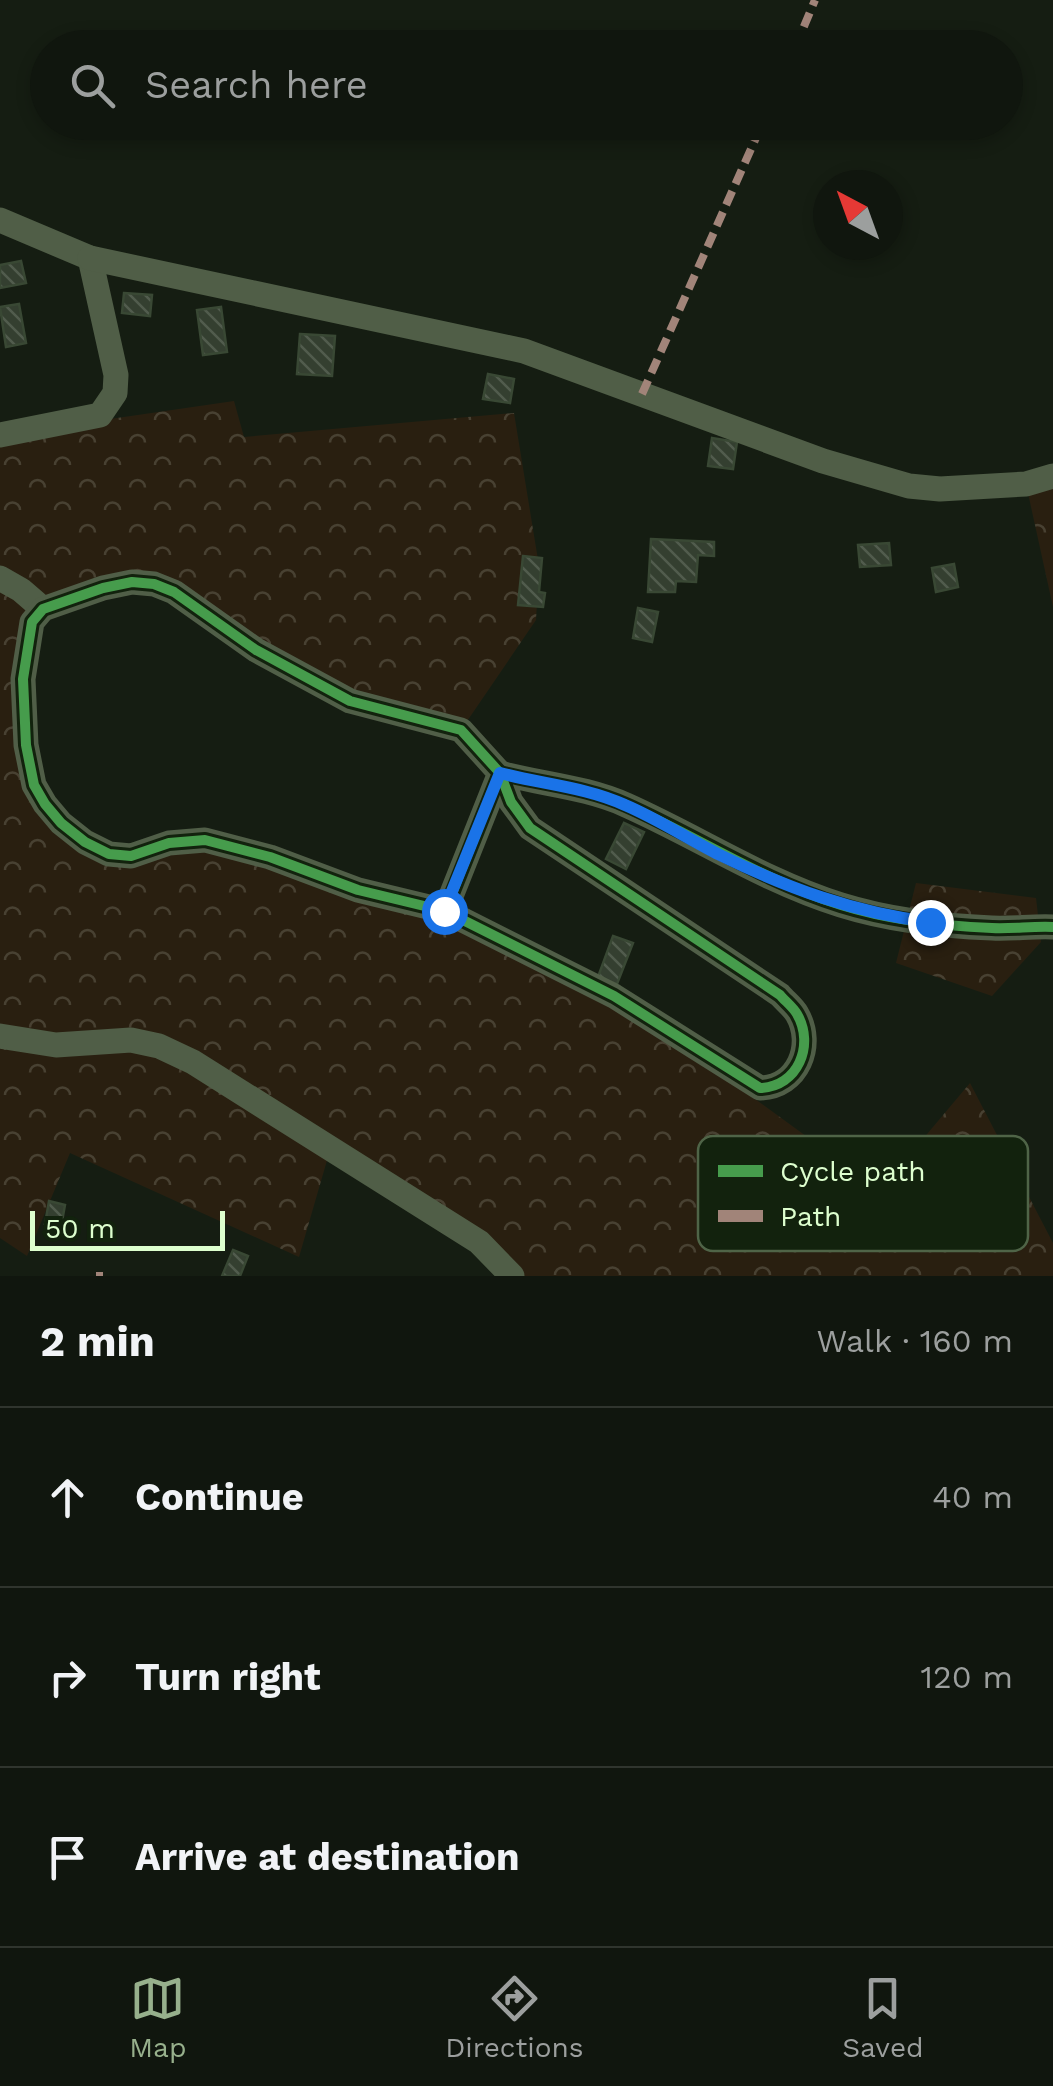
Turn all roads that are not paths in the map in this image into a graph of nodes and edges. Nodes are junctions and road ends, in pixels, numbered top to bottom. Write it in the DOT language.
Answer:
graph roads {
  1 [pos="0,220"];
  2 [pos="90,258"];
  3 [pos="0,436"];
  4 [pos="1053,476"];
  5 [pos="0,578"];
  6 [pos="43,609"];
  7 [pos="500,773"];
  8 [pos="444,911"];
  9 [pos="1053,926"];
  10 [pos="0,1036"];
  11 [pos="512,1276"];
  1 -- 2 [label="street"];
  2 -- 3 [label="street"];
  2 -- 4 [label="street"];
  5 -- 6 [label="street"];
  6 -- 7 [label="street"];
  6 -- 8 [label="street"];
  7 -- 8 [label="street"];
  7 -- 8 [label="street"];
  7 -- 9 [label="street"];
  10 -- 11 [label="street"];
}
